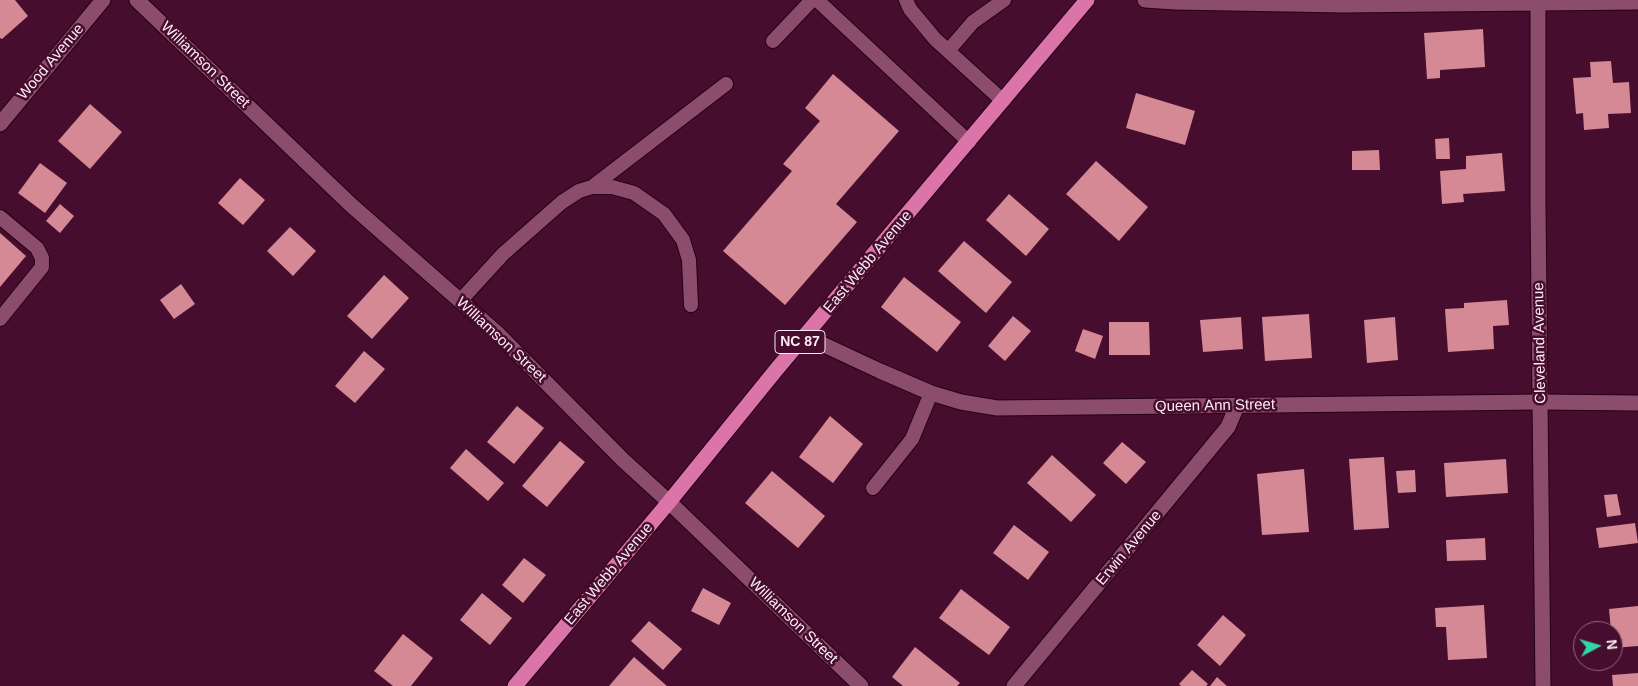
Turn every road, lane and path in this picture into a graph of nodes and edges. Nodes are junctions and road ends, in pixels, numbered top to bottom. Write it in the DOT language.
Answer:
graph roads {
  1 [pos="103,0"];
  2 [pos="137,0"];
  3 [pos="812,0"];
  4 [pos="817,0"];
  5 [pos="906,0"];
  6 [pos="1004,0"];
  7 [pos="1087,0"];
  8 [pos="1145,0"];
  9 [pos="1538,2"];
  10 [pos="1638,2"];
  11 [pos="773,41"];
  12 [pos="948,50"];
  13 [pos="726,84"];
  14 [pos="1003,100"];
  15 [pos="0,124"];
  16 [pos="969,142"];
  17 [pos="592,187"];
  18 [pos="0,217"];
  19 [pos="460,301"];
  20 [pos="691,305"];
  21 [pos="0,319"];
  22 [pos="806,336"];
  23 [pos="931,393"];
  24 [pos="1542,402"];
  25 [pos="1638,403"];
  26 [pos="1237,406"];
  27 [pos="873,488"];
  28 [pos="669,502"];
  29 [pos="515,686"];
  30 [pos="861,686"];
  31 [pos="1014,686"];
  32 [pos="1543,686"];
  1 -- 15 [label="street, Wood Avenue"];
  2 -- 19 [label="street, Williamson Street"];
  3 -- 11 [label="lane"];
  4 -- 16 [label="lane"];
  5 -- 12 [label="lane"];
  6 -- 12 [label="lane"];
  7 -- 14 [label="highway, East Webb Avenue / NC 87"];
  8 -- 9 [label="street"];
  9 -- 10 [label="street"];
  9 -- 24 [label="street, Cleveland Avenue"];
  12 -- 14 [label="lane"];
  13 -- 17 [label="lane"];
  14 -- 16 [label="highway, East Webb Avenue / NC 87"];
  16 -- 22 [label="highway, East Webb Avenue / NC 87"];
  17 -- 19 [label="lane"];
  17 -- 20 [label="lane"];
  18 -- 21 [label="lane"];
  19 -- 28 [label="street, Williamson Street"];
  22 -- 23 [label="street, Queen Ann Street"];
  22 -- 28 [label="highway, East Webb Avenue / NC 87"];
  23 -- 26 [label="street, Queen Ann Street"];
  23 -- 27 [label="lane"];
  24 -- 25 [label="street, Queen Ann Street"];
  24 -- 26 [label="street, Queen Ann Street"];
  24 -- 32 [label="street, Cleveland Avenue"];
  26 -- 31 [label="street, Erwin Avenue"];
  28 -- 29 [label="highway, East Webb Avenue / NC 87"];
  28 -- 30 [label="street, Williamson Street"];
}
